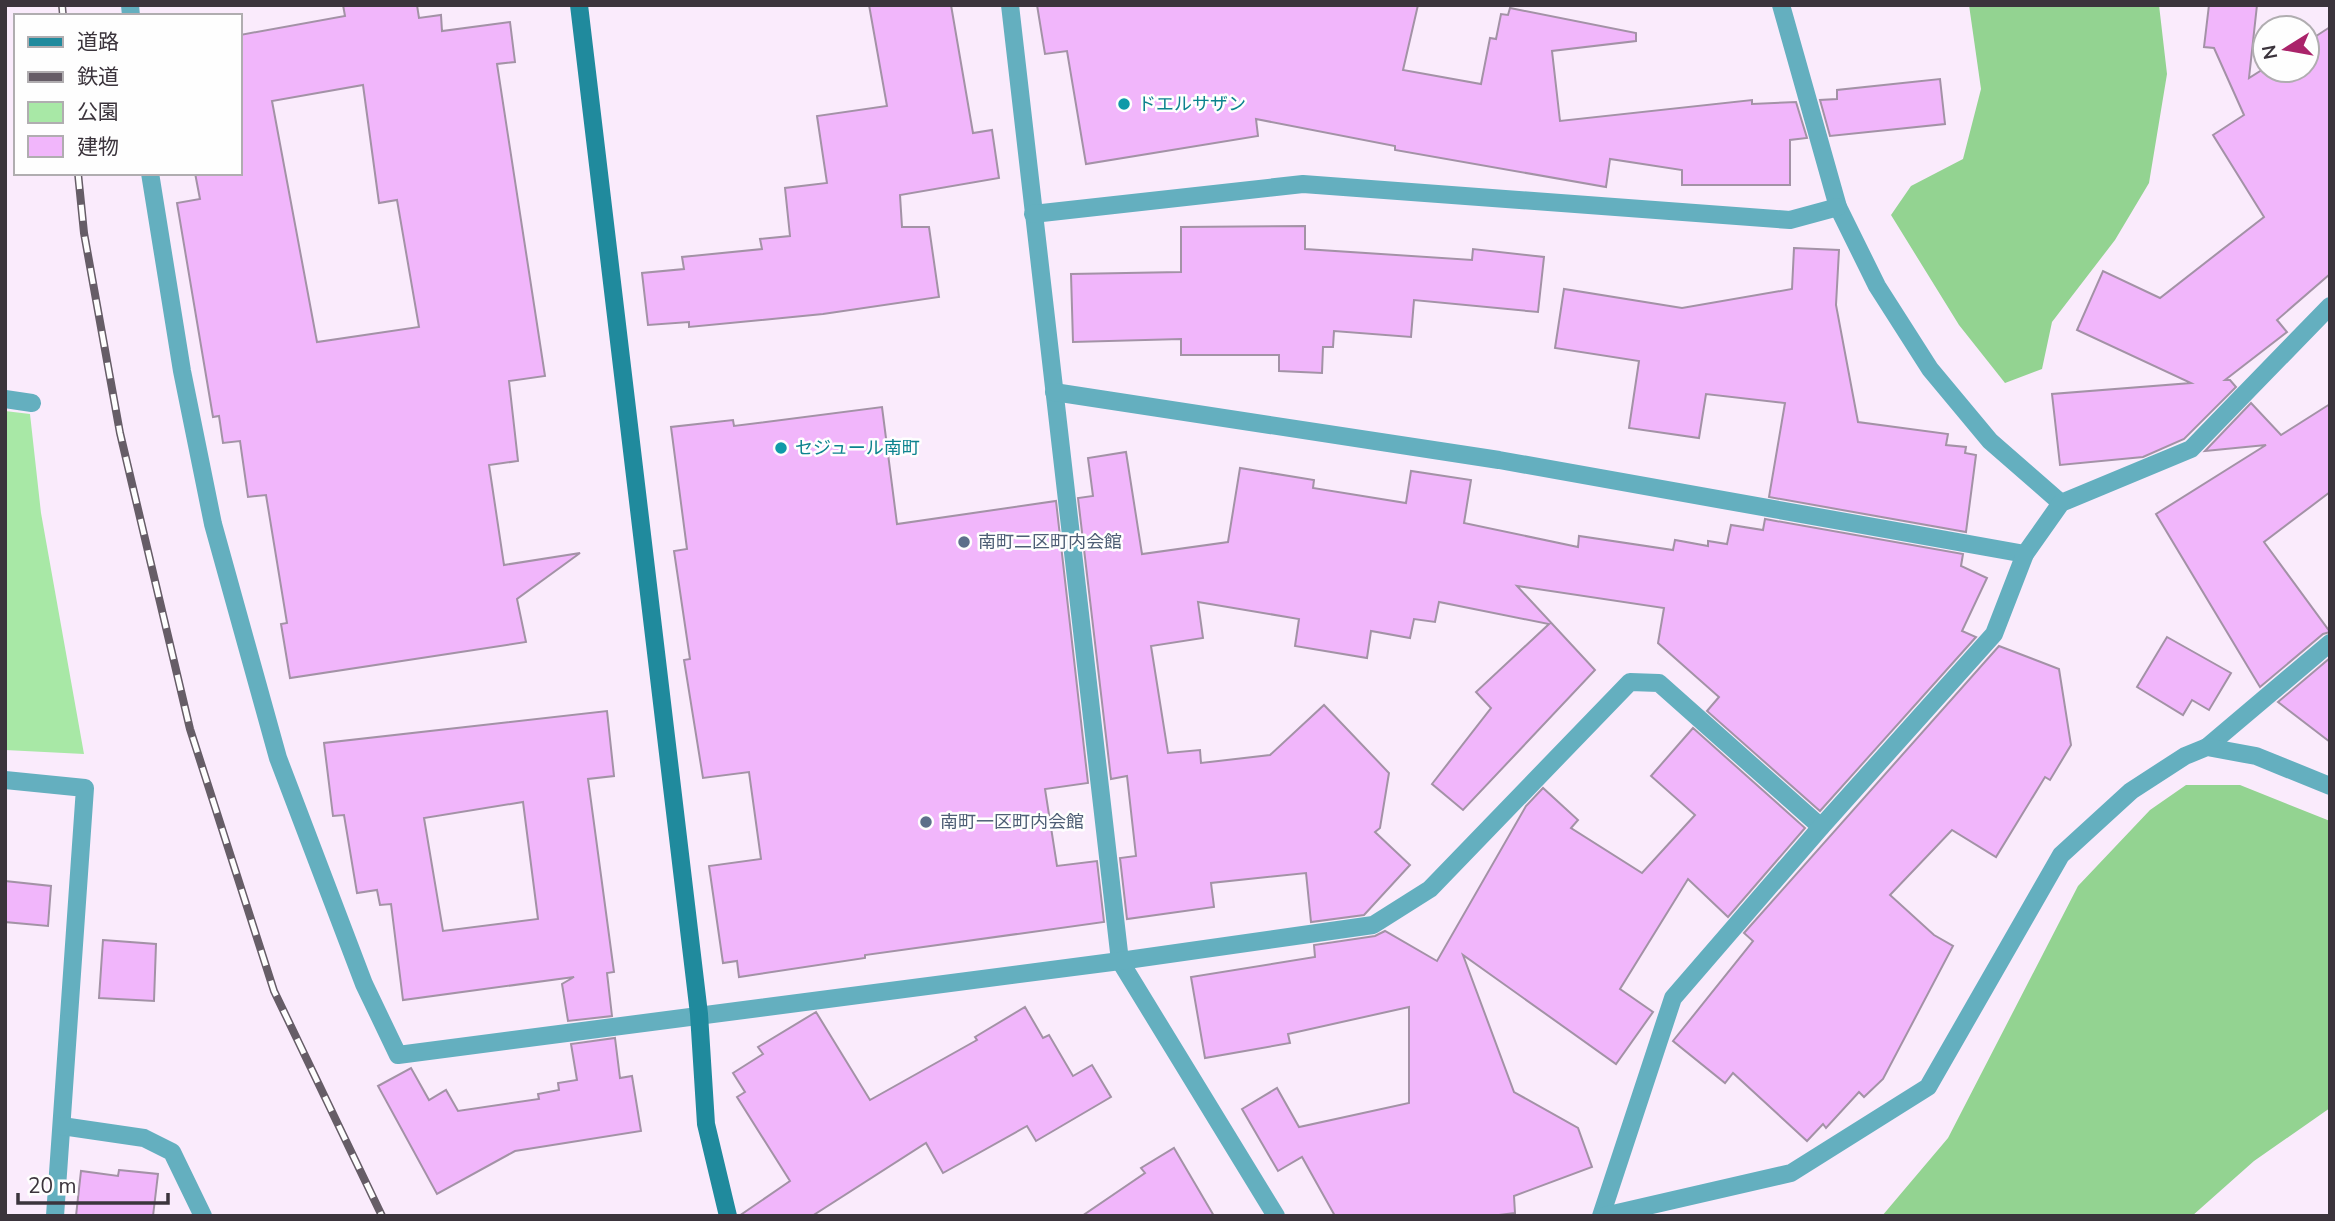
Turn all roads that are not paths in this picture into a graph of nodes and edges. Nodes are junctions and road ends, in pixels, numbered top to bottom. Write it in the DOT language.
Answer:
graph roads {
  1 [pos="579,5"];
  2 [pos="1010,5"];
  3 [pos="1781,5"];
  4 [pos="150,175"];
  5 [pos="1838,207"];
  6 [pos="1032,214"];
  7 [pos="2330,306"];
  8 [pos="1054,393"];
  9 [pos="5,399"];
  10 [pos="32,403"];
  11 [pos="2061,503"];
  12 [pos="2025,554"];
  13 [pos="2330,643"];
  14 [pos="2207,747"];
  15 [pos="5,780"];
  16 [pos="2330,786"];
  17 [pos="1821,827"];
  18 [pos="1120,961"];
  19 [pos="699,1014"];
  20 [pos="61,1126"];
  21 [pos="55,1216"];
  22 [pos="203,1216"];
  23 [pos="728,1216"];
  24 [pos="1276,1216"];
  25 [pos="1603,1216"];
  1 -- 19 [label="street"];
  2 -- 6 [label="street"];
  3 -- 5 [label="street"];
  4 -- 19 [label="street"];
  5 -- 6 [label="street"];
  5 -- 11 [label="street"];
  6 -- 8 [label="street"];
  7 -- 11 [label="street"];
  8 -- 12 [label="street"];
  8 -- 18 [label="street"];
  9 -- 10 [label="street"];
  11 -- 12 [label="street"];
  12 -- 17 [label="street"];
  13 -- 14 [label="street"];
  14 -- 16 [label="street"];
  14 -- 25 [label="street"];
  15 -- 20 [label="street"];
  17 -- 18 [label="street"];
  17 -- 25 [label="street"];
  18 -- 19 [label="street"];
  18 -- 24 [label="street"];
  19 -- 23 [label="street"];
  20 -- 21 [label="street"];
  20 -- 22 [label="street"];
}
